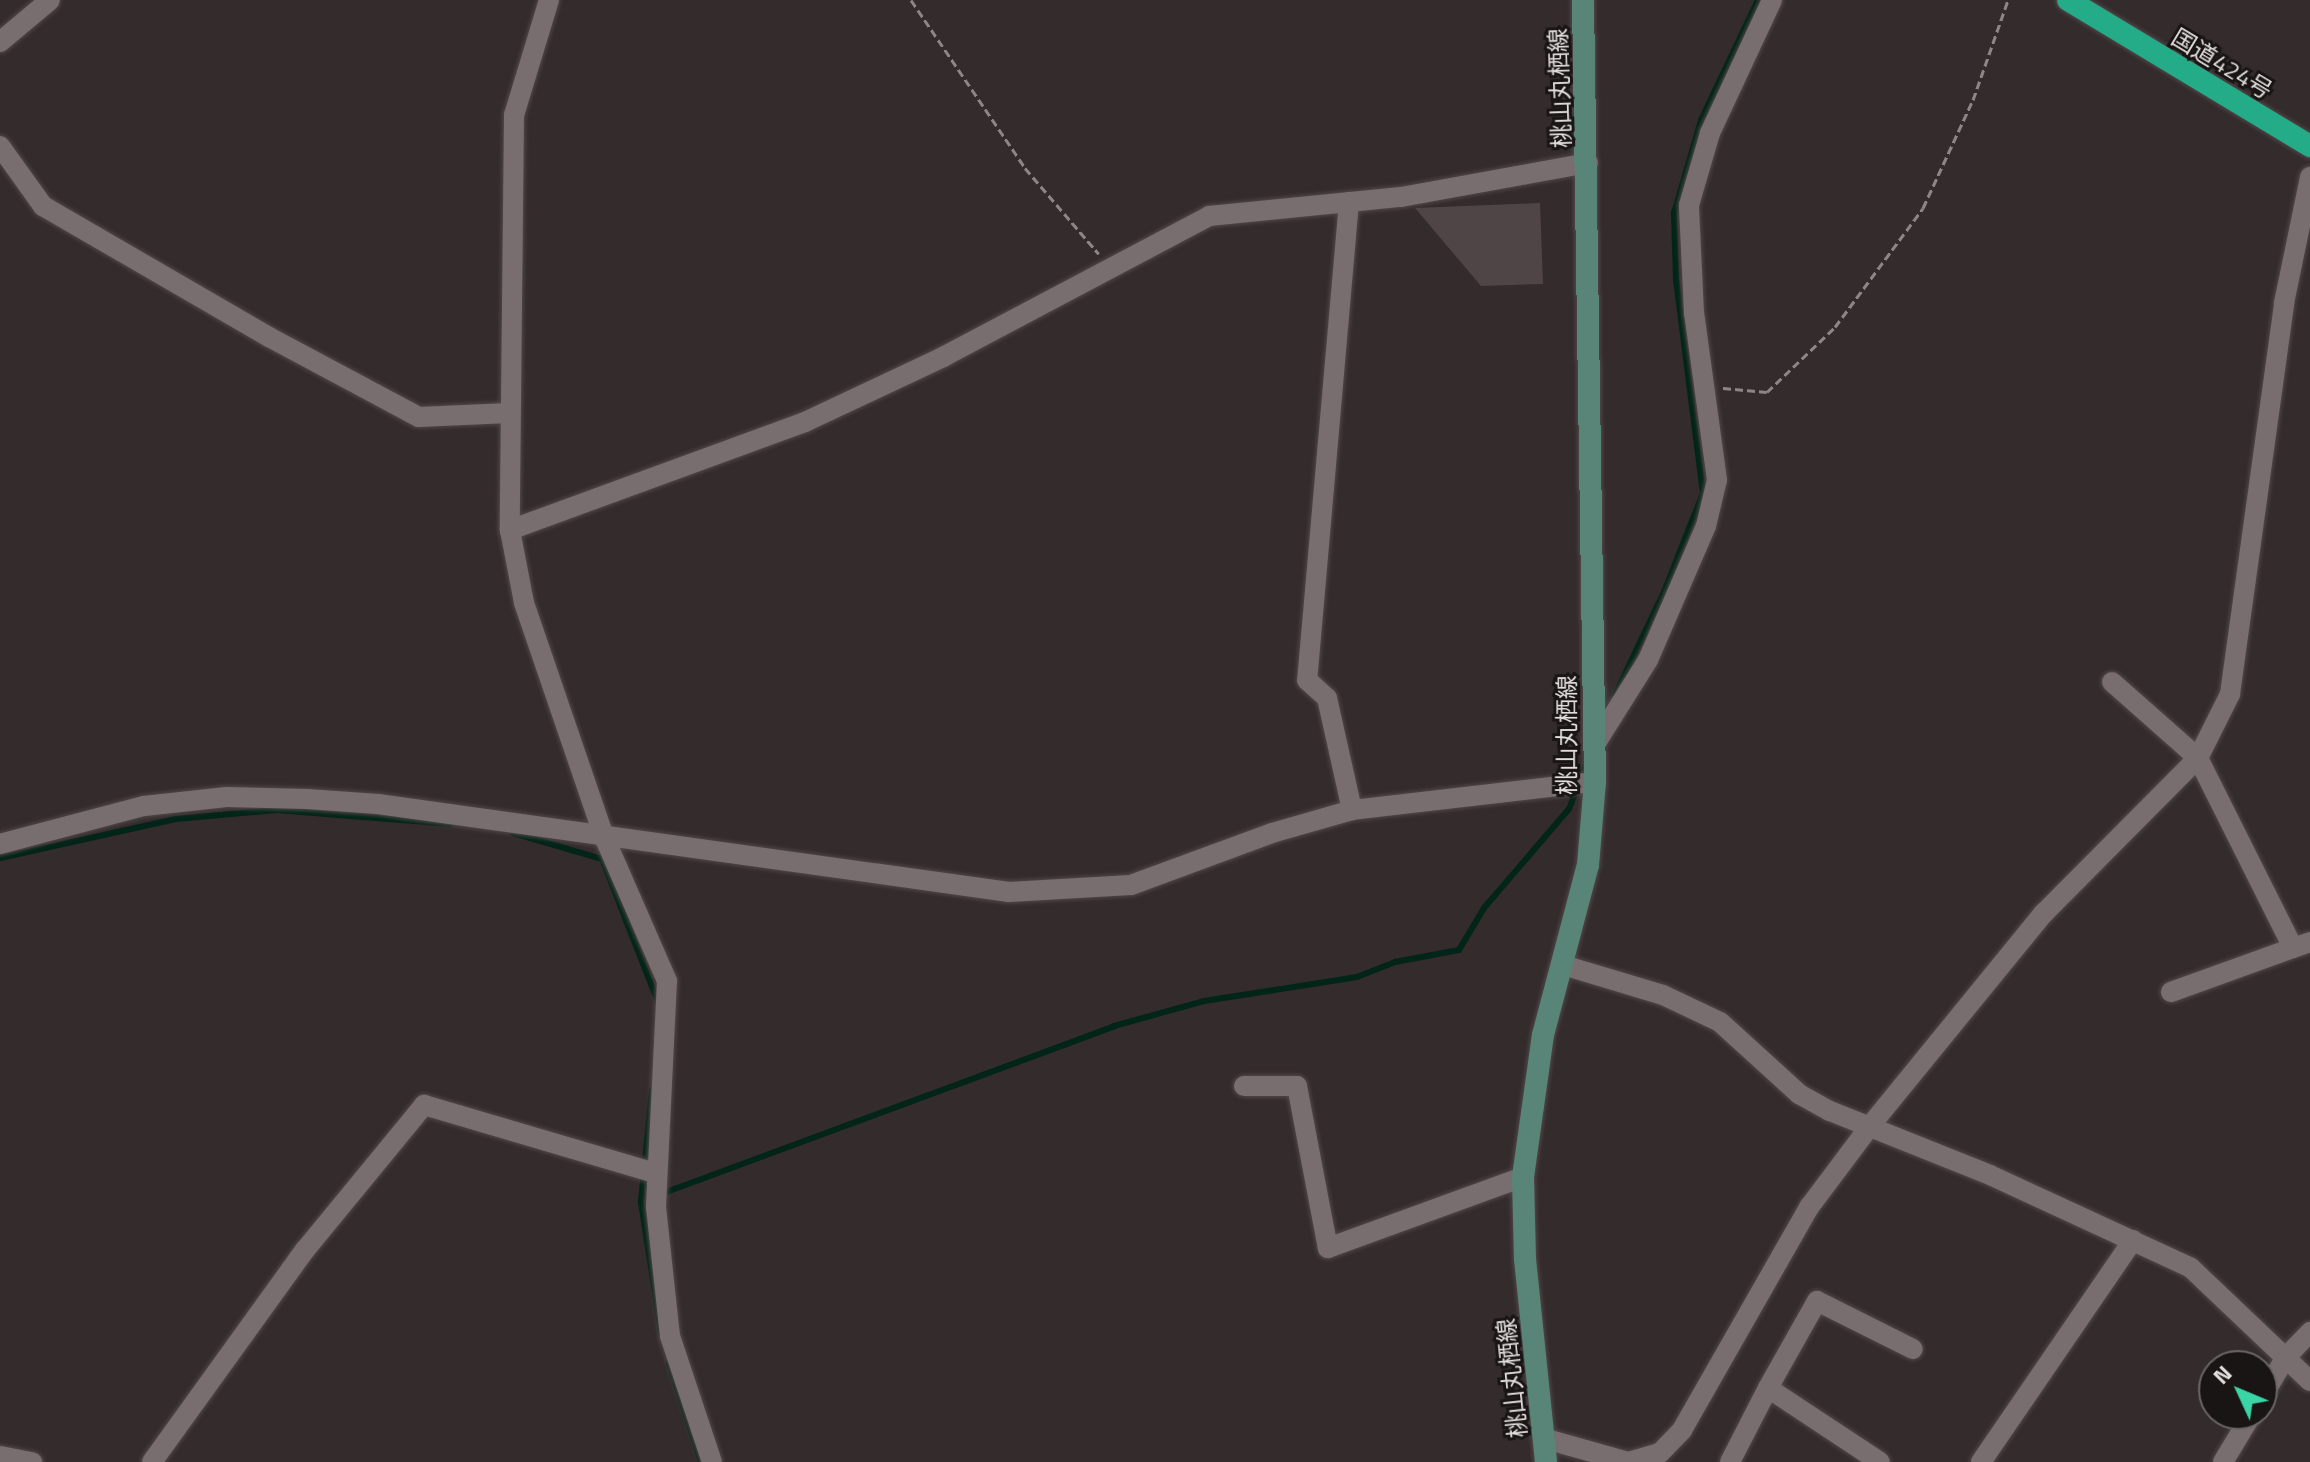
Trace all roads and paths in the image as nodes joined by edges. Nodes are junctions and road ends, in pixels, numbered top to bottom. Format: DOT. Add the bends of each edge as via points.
graph roads {
  1 [pos="50,0"];
  2 [pos="549,0"];
  3 [pos="911,0"];
  4 [pos="1583,0"];
  5 [pos="1772,0"];
  6 [pos="2008,0"];
  7 [pos="2068,0"];
  8 [pos="0,42"];
  9 [pos="0,146"];
  10 [pos="2310,146"];
  11 [pos="1588,163"];
  12 [pos="2310,177"];
  13 [pos="1349,202"];
  14 [pos="1111,269"];
  15 [pos="1704,385"];
  16 [pos="509,413"];
  17 [pos="510,530"];
  18 [pos="2112,682"];
  19 [pos="1594,746"];
  20 [pos="2198,758"];
  21 [pos="1595,782"];
  22 [pos="1352,810"];
  23 [pos="605,839"];
  24 [pos="0,844"];
  25 [pos="2302,945"];
  26 [pos="1563,965"];
  27 [pos="2171,992"];
  28 [pos="1244,1086"];
  29 [pos="1870,1126"];
  30 [pos="655,1173"];
  31 [pos="1523,1177"];
  32 [pos="2133,1240"];
  33 [pos="2310,1332"];
  34 [pos="1913,1349"];
  35 [pos="2298,1369"];
  36 [pos="2278,1385"];
  37 [pos="1768,1388"];
  38 [pos="2242,1430"];
  39 [pos="1546,1439"];
  40 [pos="0,1456"];
  41 [pos="32,1462"];
  42 [pos="152,1462"];
  43 [pos="712,1462"];
  44 [pos="1546,1462"];
  45 [pos="1730,1462"];
  46 [pos="1880,1462"];
  47 [pos="1981,1462"];
  48 [pos="2223,1462"];
  1 -- 8 [label="street"];
  2 -- 16 [label="street" via="514,115"];
  3 -- 14 [label="path" via="1025,168"];
  4 -- 11 [label="main road, 桃山丸栖線"];
  5 -- 15 [label="street" via="1710,133 1689,205 1689,254"];
  6 -- 15 [label="path" via="1973,100 1923,208 1835,327 1767,392"];
  7 -- 10 [label="highway, 国道424号"];
  9 -- 16 [label="street" via="43,206 405,410 419,417"];
  11 -- 13 [label="street"];
  11 -- 19 [label="main road, 桃山丸栖線"];
  12 -- 20 [label="street" via="2284,303 2230,694"];
  13 -- 14 [label="street" via="1209,216"];
  13 -- 22 [label="street" via="1307,680 1327,698"];
  14 -- 17 [label="street" via="805,422"];
  15 -- 19 [label="street" via="1717,480 1706,526 1648,660"];
  16 -- 17 [label="street"];
  17 -- 23 [label="street" via="524,603"];
  18 -- 20 [label="street"];
  19 -- 21 [label="main road, 桃山丸栖線"];
  20 -- 25 [label="street"];
  20 -- 29 [label="street" via="2044,913"];
  21 -- 22 [label="street"];
  21 -- 26 [label="main road, 桃山丸栖線" via="1588,865"];
  22 -- 23 [label="street" via="1131,885 1009,892"];
  23 -- 24 [label="street" via="378,804 227,797 144,806"];
  23 -- 30 [label="street" via="667,981 669,1025"];
  25 -- 27 [label="street"];
  26 -- 29 [label="street" via="1663,995 1720,1022 1799,1094"];
  26 -- 31 [label="main road, 桃山丸栖線" via="1530,1099"];
  28 -- 31 [label="street" via="1297,1086 1328,1248"];
  29 -- 32 [label="street"];
  29 -- 39 [label="street" via="1810,1206 1682,1430 1660,1453 1628,1462"];
  30 -- 42 [label="street" via="424,1105 305,1250"];
  30 -- 43 [label="street" via="670,1336"];
  31 -- 39 [label="main road, 桃山丸栖線" via="1525,1259"];
  32 -- 35 [label="street" via="2191,1268"];
  32 -- 47 [label="street"];
  33 -- 35 [label="street"];
  34 -- 37 [label="street" via="1817,1301"];
  35 -- 36 [label="street"];
  37 -- 45 [label="street"];
  37 -- 46 [label="street"];
  38 -- 48 [label="street"];
  39 -- 44 [label="main road, 桃山丸栖線"];
  40 -- 41 [label="street"];
}
